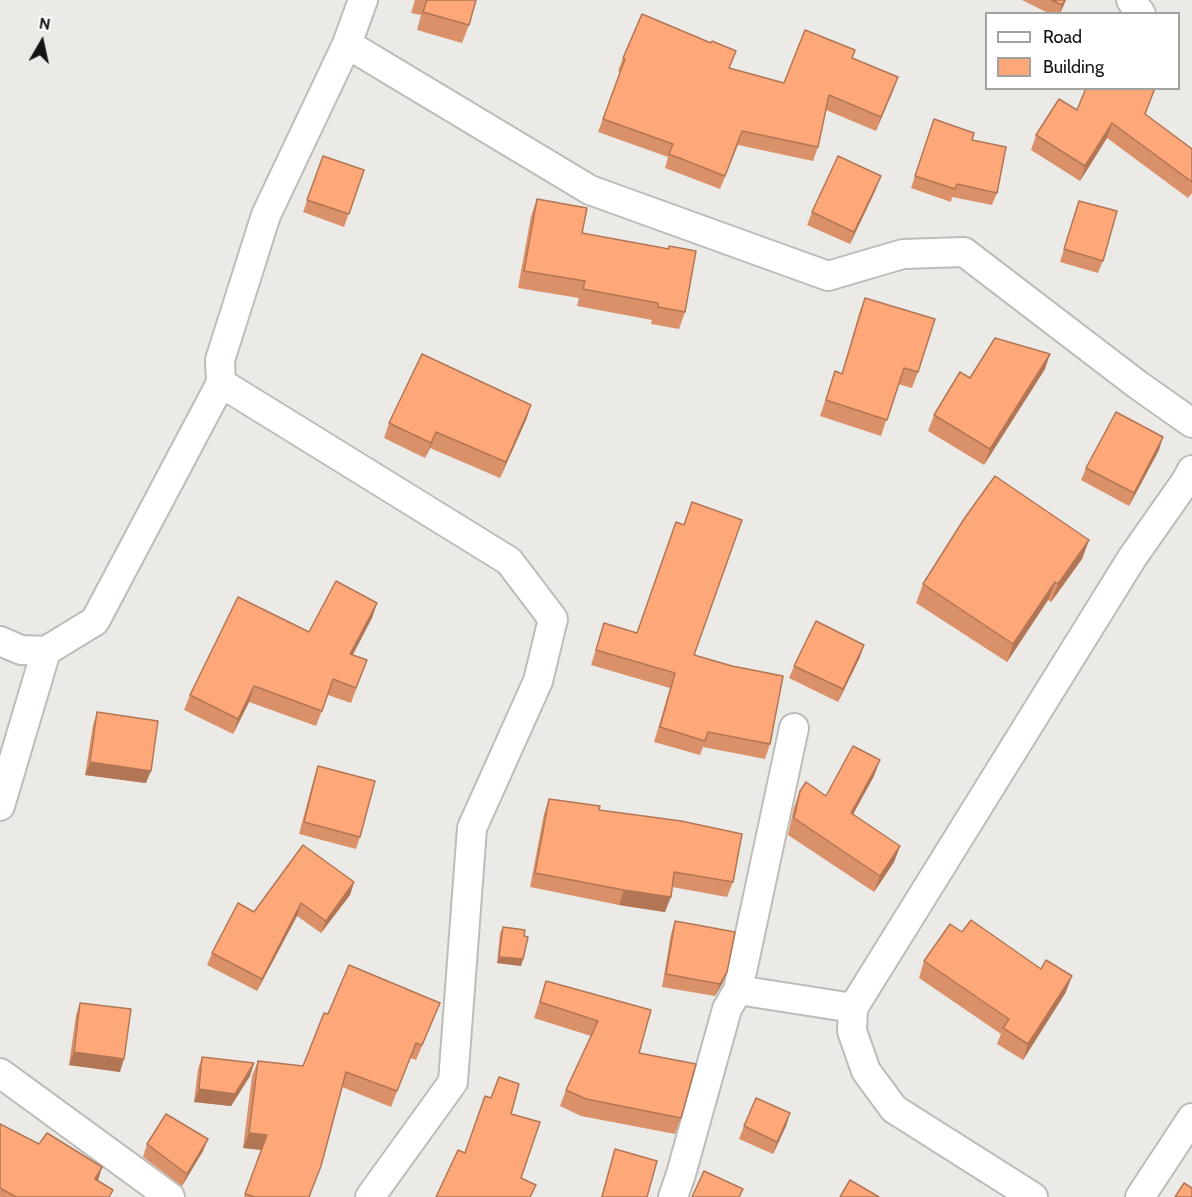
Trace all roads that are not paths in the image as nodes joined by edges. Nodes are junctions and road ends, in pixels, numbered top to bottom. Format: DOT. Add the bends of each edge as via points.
graph roads {
  1 [pos="363,0"];
  2 [pos="347,44"];
  3 [pos="221,383"];
  4 [pos="1192,423"];
  5 [pos="1192,470"];
  6 [pos="0,640"];
  7 [pos="46,651"];
  8 [pos="794,728"];
  9 [pos="0,806"];
  10 [pos="738,990"];
  11 [pos="853,1008"];
  12 [pos="0,1073"];
  13 [pos="1192,1119"];
  14 [pos="170,1197"];
  15 [pos="370,1197"];
  16 [pos="673,1197"];
  17 [pos="1033,1197"];
  18 [pos="1140,1197"];
  1 -- 2 [label="street"];
  2 -- 3 [label="street" via="266,215 220,360"];
  2 -- 4 [label="street" via="590,189 828,276 903,254 964,252"];
  3 -- 7 [label="street" via="94,621"];
  3 -- 15 [label="street" via="509,561 553,620 538,681 472,828 453,1082"];
  5 -- 11 [label="street" via="1132,558"];
  6 -- 7 [label="street" via="21,650"];
  7 -- 9 [label="street"];
  8 -- 10 [label="street"];
  10 -- 11 [label="street"];
  10 -- 16 [label="street" via="727,1009"];
  11 -- 17 [label="street" via="852,1031 866,1071 894,1109"];
  12 -- 14 [label="street"];
  13 -- 18 [label="street"];
}
